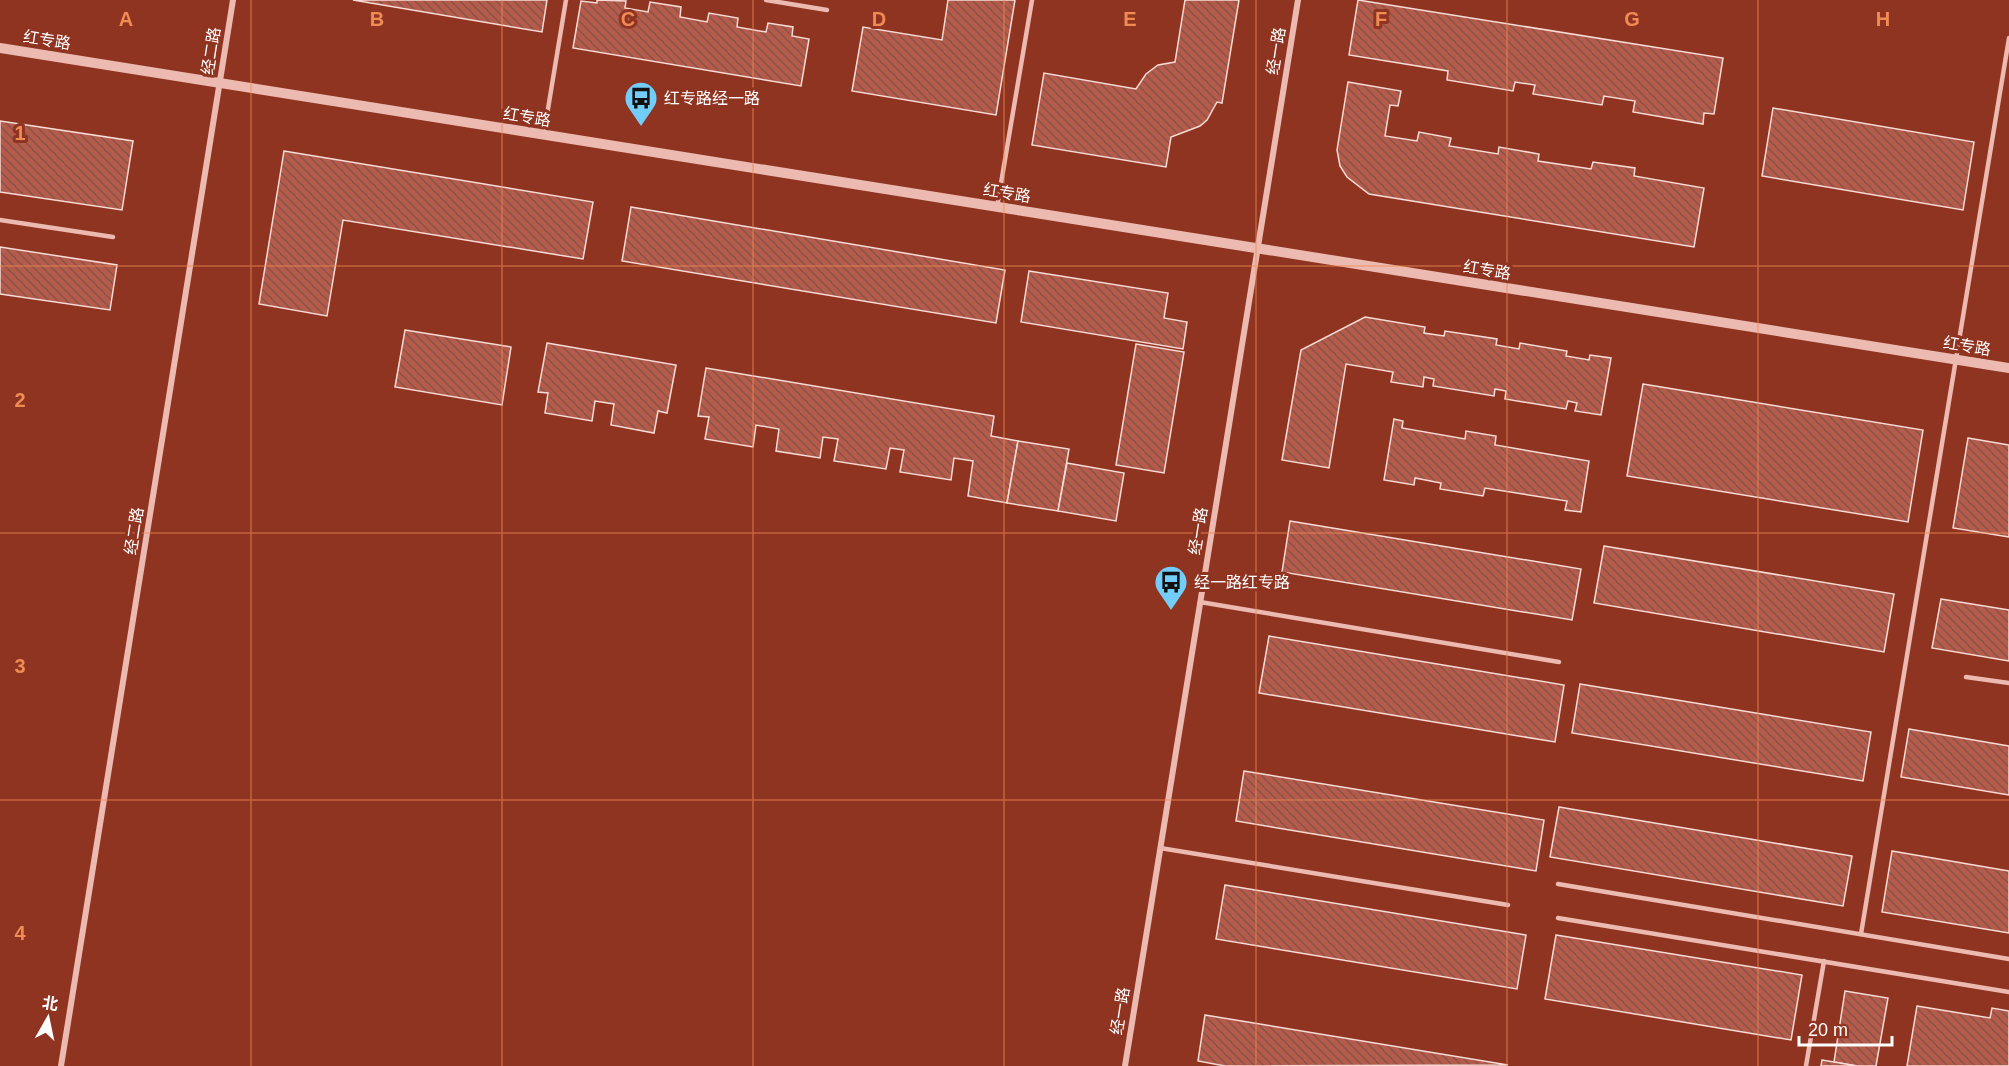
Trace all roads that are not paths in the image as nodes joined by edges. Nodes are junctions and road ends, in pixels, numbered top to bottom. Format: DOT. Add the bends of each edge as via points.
graph roads {
  1 [pos="232,0"];
  2 [pos="566,0"];
  3 [pos="766,0"];
  4 [pos="1032,0"];
  5 [pos="1298,0"];
  6 [pos="827,10"];
  7 [pos="2009,38"];
  8 [pos="0,48"];
  9 [pos="220,83"];
  10 [pos="543,135"];
  11 [pos="997,207"];
  12 [pos="0,220"];
  13 [pos="112,237"];
  14 [pos="1258,248"];
  15 [pos="1955,360"];
  16 [pos="2009,368"];
  17 [pos="1200,602"];
  18 [pos="1559,662"];
  19 [pos="1966,677"];
  20 [pos="2009,683"];
  21 [pos="1160,848"];
  22 [pos="1558,884"];
  23 [pos="1508,905"];
  24 [pos="1558,918"];
  25 [pos="1861,934"];
  26 [pos="2009,959"];
  27 [pos="1824,962"];
  28 [pos="2009,992"];
  29 [pos="61,1066"];
  30 [pos="1125,1066"];
  31 [pos="1806,1066"];
  1 -- 9 [label="street, 经二路"];
  2 -- 10 [label="lane"];
  3 -- 6 [label="lane"];
  4 -- 11 [label="lane"];
  5 -- 14 [label="street, 经一路"];
  7 -- 15 [label="lane"];
  8 -- 9 [label="street, 红专路"];
  9 -- 10 [label="street, 红专路"];
  9 -- 29 [label="street, 经二路"];
  10 -- 11 [label="street, 红专路"];
  11 -- 14 [label="street, 红专路"];
  12 -- 13 [label="lane"];
  14 -- 15 [label="street, 红专路"];
  14 -- 17 [label="street, 经一路"];
  15 -- 16 [label="street, 红专路"];
  15 -- 25 [label="lane"];
  17 -- 18 [label="lane"];
  17 -- 21 [label="street, 经一路"];
  19 -- 20 [label="lane"];
  21 -- 23 [label="lane"];
  21 -- 30 [label="street, 经一路"];
  22 -- 25 [label="lane"];
  24 -- 27 [label="lane"];
  25 -- 26 [label="lane"];
  27 -- 28 [label="lane"];
  27 -- 31 [label="lane"];
}
